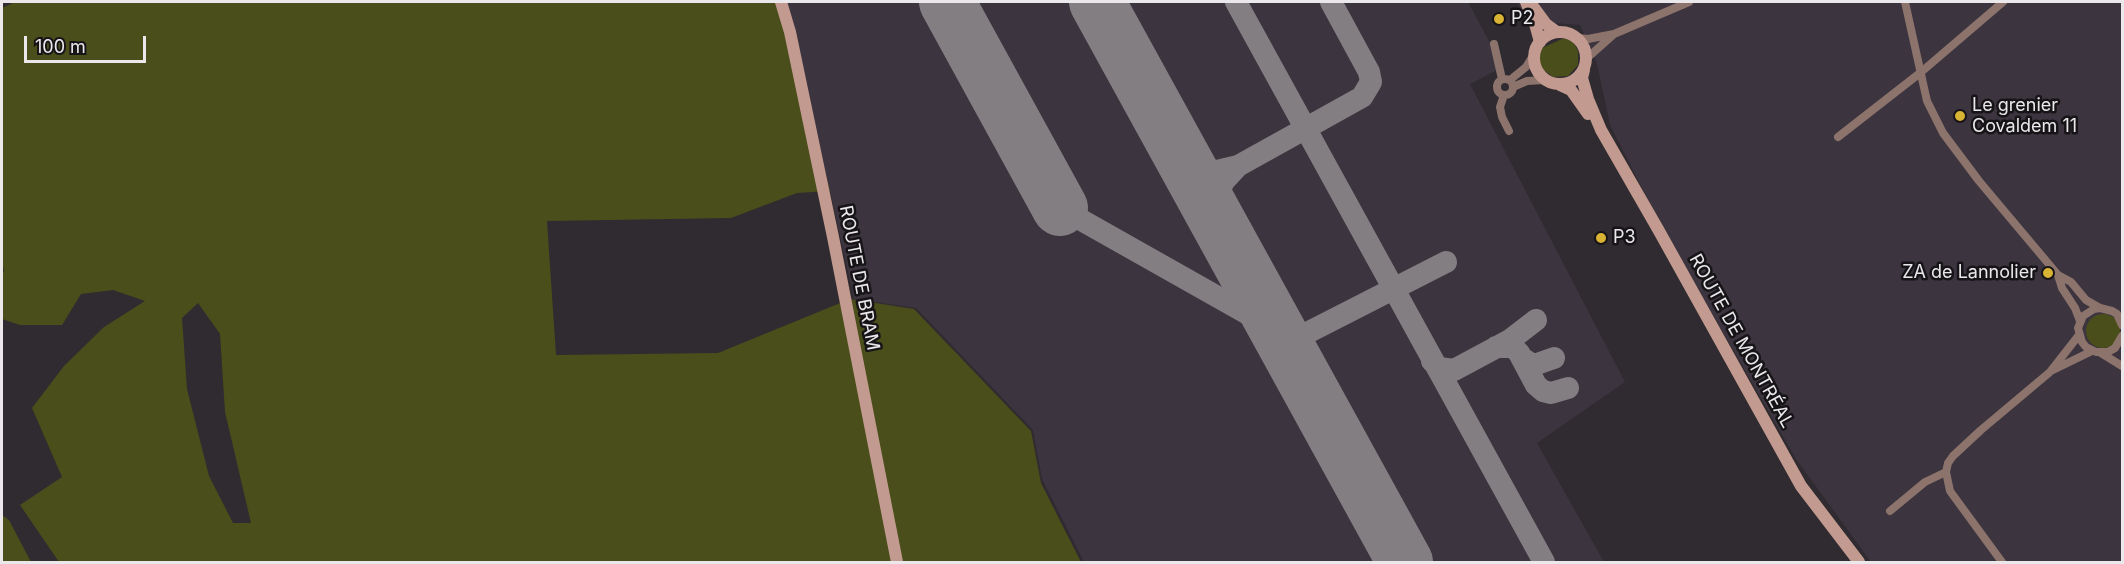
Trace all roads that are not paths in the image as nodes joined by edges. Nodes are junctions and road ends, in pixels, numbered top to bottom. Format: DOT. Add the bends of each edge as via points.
graph roads {
  1 [pos="781,2"];
  2 [pos="1527,2"];
  3 [pos="1689,2"];
  4 [pos="1905,2"];
  5 [pos="2003,2"];
  6 [pos="1557,32"];
  7 [pos="1614,34"];
  8 [pos="1576,38"];
  9 [pos="1540,42"];
  10 [pos="1494,44"];
  11 [pos="1534,54"];
  12 [pos="1585,65"];
  13 [pos="1920,73"];
  14 [pos="1545,80"];
  15 [pos="1508,82"];
  16 [pos="1560,85"];
  17 [pos="1504,95"];
  18 [pos="1601,130"];
  19 [pos="1509,131"];
  20 [pos="1838,137"];
  21 [pos="2058,275"];
  22 [pos="2122,306"];
  23 [pos="2100,308"];
  24 [pos="2112,311"];
  25 [pos="2080,321"];
  26 [pos="2122,325"];
  27 [pos="2079,335"];
  28 [pos="2122,336"];
  29 [pos="2096,352"];
  30 [pos="2122,366"];
  31 [pos="2050,372"];
  32 [pos="1946,472"];
  33 [pos="1890,511"];
  34 [pos="897,562"];
  35 [pos="1859,562"];
  36 [pos="2002,562"];
  1 -- 34 [label="main road, ROUTE DE BRAM" via="833,237"];
  2 -- 6 [label="main road"];
  2 -- 9 [label="main road"];
  3 -- 7 [label="street"];
  4 -- 13 [label="street"];
  5 -- 13 [label="street"];
  6 -- 8 [label="main road"];
  6 -- 9 [label="main road"];
  7 -- 8 [label="street"];
  7 -- 12 [label="street"];
  8 -- 12 [label="main road" via="1586,51"];
  9 -- 11 [label="main road"];
  10 -- 15 [label="street"];
  11 -- 14 [label="main road" via="1536,68"];
  11 -- 15 [label="street"];
  12 -- 16 [label="main road" via="1574,81"];
  12 -- 18 [label="main road, ROUTE DE MONTRÉAL" via="1582,78"];
  13 -- 20 [label="street"];
  13 -- 21 [label="street" via="1943,133"];
  14 -- 15 [label="street"];
  14 -- 16 [label="main road"];
  15 -- 17 [label="street" via="1509,94"];
  15 -- 17 [label="street" via="1498,82 1496,88"];
  16 -- 18 [label="main road, ROUTE DE MONTRÉAL" via="1571,90"];
  17 -- 19 [label="street" via="1500,107"];
  18 -- 35 [label="main road, ROUTE DE MONTRÉAL" via="1802,486"];
  21 -- 23 [label="street"];
  21 -- 25 [label="street"];
  22 -- 24 [label="street"];
  23 -- 24 [label="street"];
  23 -- 25 [label="street" via="2088,312"];
  24 -- 26 [label="street"];
  25 -- 27 [label="street"];
  27 -- 29 [label="street" via="2086,347"];
  27 -- 31 [label="street"];
  28 -- 29 [label="street" via="2115,348"];
  29 -- 30 [label="street"];
  29 -- 31 [label="street"];
  31 -- 32 [label="street" via="1953,456"];
  32 -- 33 [label="street" via="1925,482"];
  32 -- 36 [label="street" via="1950,491"];
}
